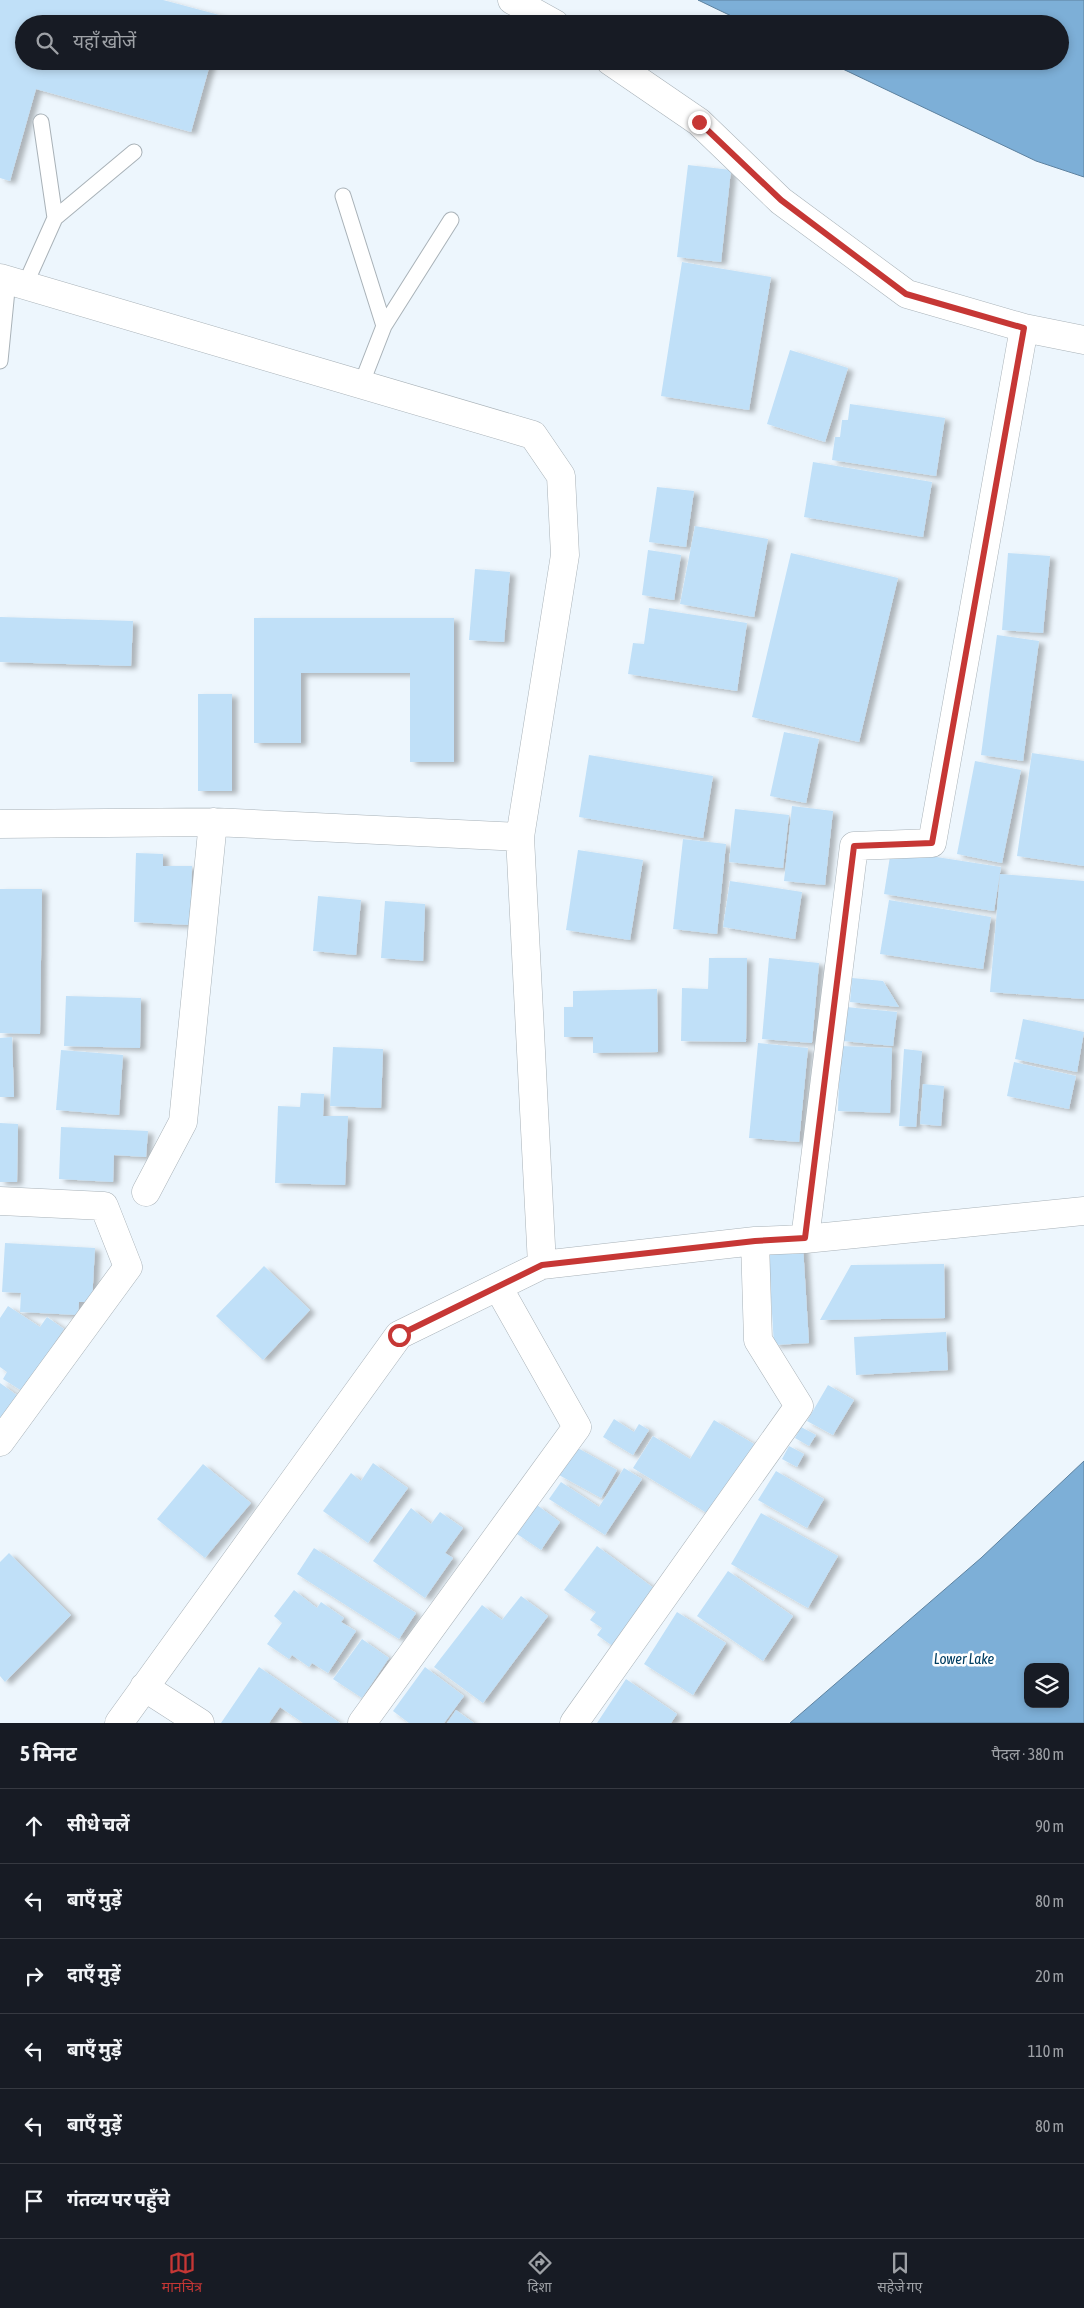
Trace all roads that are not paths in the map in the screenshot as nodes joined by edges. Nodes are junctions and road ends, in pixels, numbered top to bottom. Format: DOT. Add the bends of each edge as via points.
graph roads {
  1 [pos="512,0"];
  2 [pos="539,15"];
  3 [pos="623,70"];
  4 [pos="41,122"];
  5 [pos="134,152"];
  6 [pos="343,196"];
  7 [pos="54,218"];
  8 [pos="451,220"];
  9 [pos="11,281"];
  10 [pos="384,326"];
  11 [pos="1024,328"];
  12 [pos="1084,340"];
  13 [pos="0,361"];
  14 [pos="360,385"];
  15 [pos="213,822"];
  16 [pos="0,824"];
  17 [pos="520,837"];
  18 [pos="146,1192"];
  19 [pos="0,1201"];
  20 [pos="1084,1211"];
  21 [pos="805,1238"];
  22 [pos="755,1241"];
  23 [pos="542,1265"];
  24 [pos="498,1287"];
  25 [pos="0,1442"];
  26 [pos="144,1687"];
  27 [pos="119,1723"];
  28 [pos="200,1723"];
  29 [pos="362,1723"];
  30 [pos="574,1723"];
  1 -- 2 [label="street"];
  3 -- 11 [label="street" via="699,122 781,200 906,294"];
  4 -- 7 [label="lane"];
  5 -- 7 [label="lane"];
  6 -- 10 [label="lane"];
  7 -- 9 [label="lane"];
  8 -- 10 [label="lane"];
  9 -- 13 [label="lane"];
  9 -- 14 [label="street"];
  10 -- 14 [label="lane"];
  11 -- 12 [label="street"];
  11 -- 21 [label="street" via="932,843 854,846"];
  14 -- 17 [label="street" via="533,434 561,476 565,555"];
  15 -- 16 [label="street"];
  15 -- 17 [label="street"];
  15 -- 18 [label="street" via="183,1122"];
  17 -- 23 [label="street"];
  19 -- 25 [label="street" via="104,1206 128,1267"];
  20 -- 21 [label="street"];
  21 -- 22 [label="street"];
  22 -- 23 [label="street"];
  22 -- 30 [label="street" via="758,1340 799,1406"];
  23 -- 24 [label="street"];
  24 -- 26 [label="street" via="399,1335"];
  24 -- 29 [label="street" via="577,1427"];
  26 -- 27 [label="street"];
  26 -- 28 [label="street"];
}
